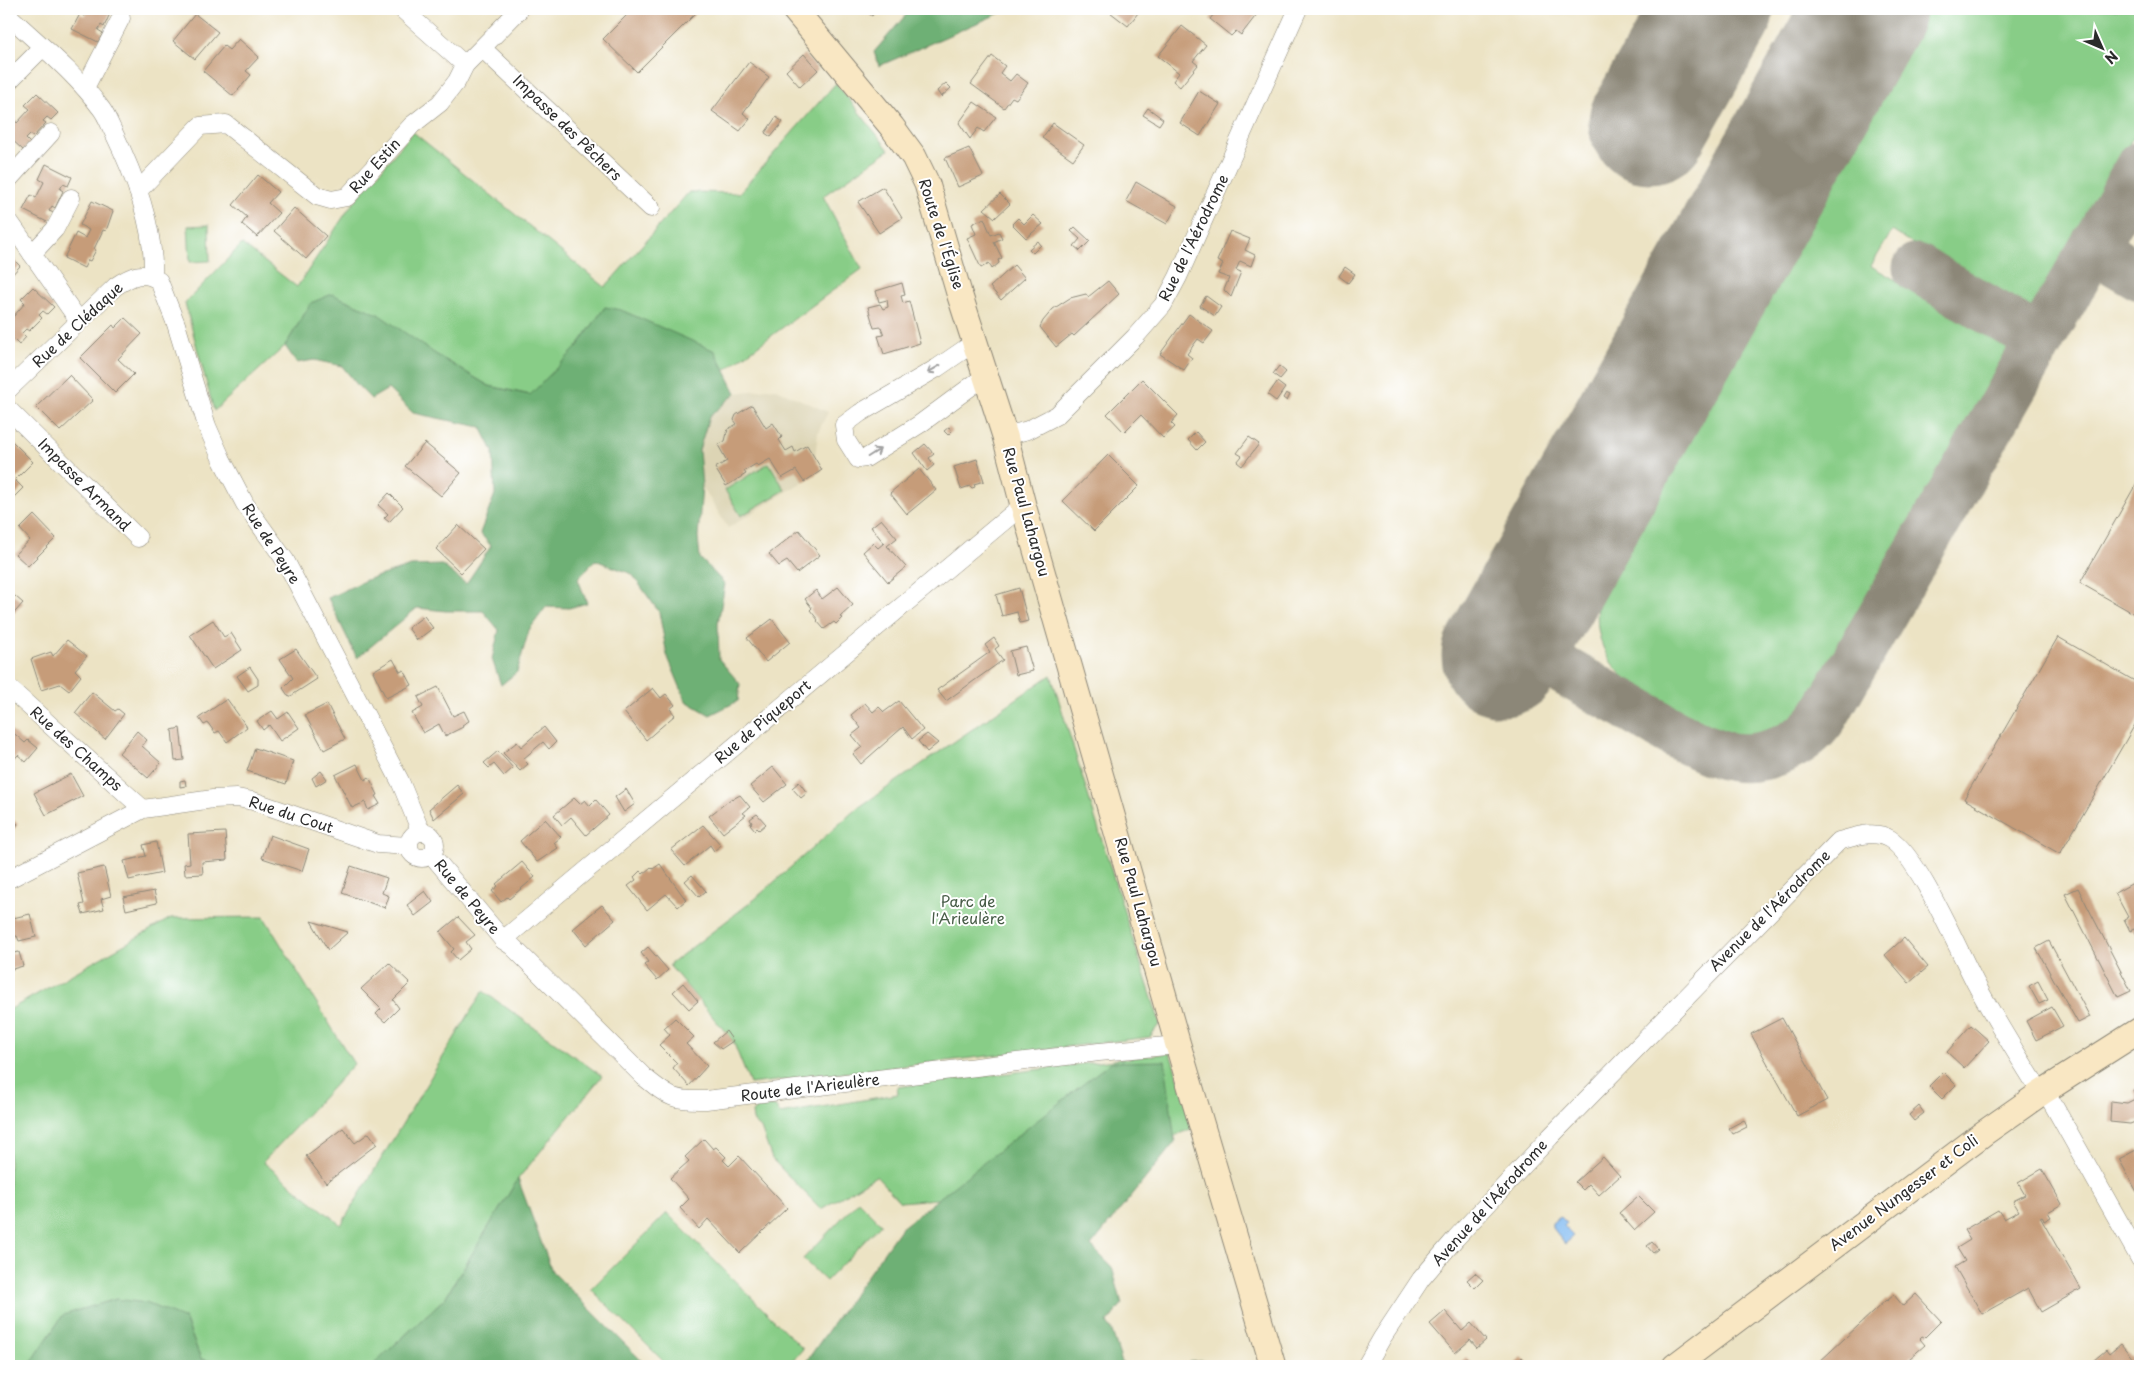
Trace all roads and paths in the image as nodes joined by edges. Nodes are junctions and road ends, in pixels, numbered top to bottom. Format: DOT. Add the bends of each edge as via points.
graph roads {
  1 [pos="402,9"];
  2 [pos="520,9"];
  3 [pos="794,9"];
  4 [pos="1298,9"];
  5 [pos="9,16"];
  6 [pos="121,18"];
  7 [pos="42,48"];
  8 [pos="482,48"];
  9 [pos="465,65"];
  10 [pos="9,81"];
  11 [pos="84,88"];
  12 [pos="52,133"];
  13 [pos="9,178"];
  14 [pos="138,191"];
  15 [pos="71,198"];
  16 [pos="650,208"];
  17 [pos="9,221"];
  18 [pos="32,254"];
  19 [pos="153,276"];
  20 [pos="79,321"];
  21 [pos="975,342"];
  22 [pos="987,380"];
  23 [pos="9,389"];
  24 [pos="9,410"];
  25 [pos="1005,436"];
  26 [pos="1023,505"];
  27 [pos="138,538"];
  28 [pos="9,688"];
  29 [pos="144,809"];
  30 [pos="422,832"];
  31 [pos="408,846"];
  32 [pos="431,854"];
  33 [pos="9,879"];
  34 [pos="503,940"];
  35 [pos="2140,1030"];
  36 [pos="1178,1045"];
  37 [pos="2041,1093"];
  38 [pos="2140,1259"];
  39 [pos="1273,1366"];
  40 [pos="1366,1366"];
  41 [pos="1676,1366"];
  1 -- 9 [label="street"];
  2 -- 8 [label="street, Rue Estin"];
  3 -- 21 [label="street, Route de l'Église" via="873,101 914,158 927,184"];
  4 -- 25 [label="street, Rue de l'Aérodrome" via="1163,305 1057,415 1028,430"];
  5 -- 7 [label="street"];
  6 -- 11 [label="street"];
  7 -- 10 [label="street"];
  7 -- 11 [label="street"];
  8 -- 9 [label="street, Rue Estin"];
  8 -- 16 [label="street, Impasse des Pêchers"];
  9 -- 14 [label="street, Rue Estin" via="440,103 412,125 347,197 331,200 317,196 226,124 200,126"];
  11 -- 14 [label="street" via="102,109"];
  12 -- 13 [label="street"];
  14 -- 19 [label="street" via="149,232"];
  15 -- 18 [label="street" via="55,229"];
  17 -- 18 [label="street"];
  18 -- 20 [label="street"];
  19 -- 20 [label="street, Rue de Clédaque" via="139,274 130,277"];
  19 -- 30 [label="street, Rue de Peyre" via="163,288 207,426 222,460 245,504 290,568 400,781"];
  20 -- 23 [label="street, Rue de Clédaque"];
  21 -- 22 [label="street, Route de l'Église"];
  21 -- 22 [label="street, one-way" via="844,425 846,440 858,459 866,458 977,382"];
  22 -- 25 [label="street, Route de l'Église"];
  24 -- 27 [label="street, Impasse Armand"];
  25 -- 26 [label="street, Rue Paul Lahargou"];
  26 -- 34 [label="street, Rue de Piqueport"];
  26 -- 36 [label="street, Rue Paul Lahargou"];
  28 -- 29 [label="street, Rue des Champs"];
  29 -- 31 [label="street, Rue du Cout" via="237,798 378,844"];
  29 -- 33 [label="street, Rue du Cout"];
  30 -- 31 [label="street" via="414,834"];
  30 -- 32 [label="street, Rue de Peyre" via="432,837 434,849"];
  31 -- 32 [label="street, Rue de Peyre" via="417,858"];
  32 -- 34 [label="street, Rue de Peyre"];
  34 -- 36 [label="street, Route de l'Arieulère" via="644,1077 666,1095 679,1100 706,1100"];
  35 -- 37 [label="street, Avenue Nungesser et Coli"];
  36 -- 39 [label="street, Rue Paul Lahargou"];
  37 -- 38 [label="street, Avenue de l'Aérodrome" via="2050,1099"];
  37 -- 40 [label="street, Avenue de l'Aérodrome" via="1902,850 1888,838 1866,834 1839,841 1456,1238 1421,1279"];
  37 -- 41 [label="street, Avenue Nungesser et Coli"];
}
